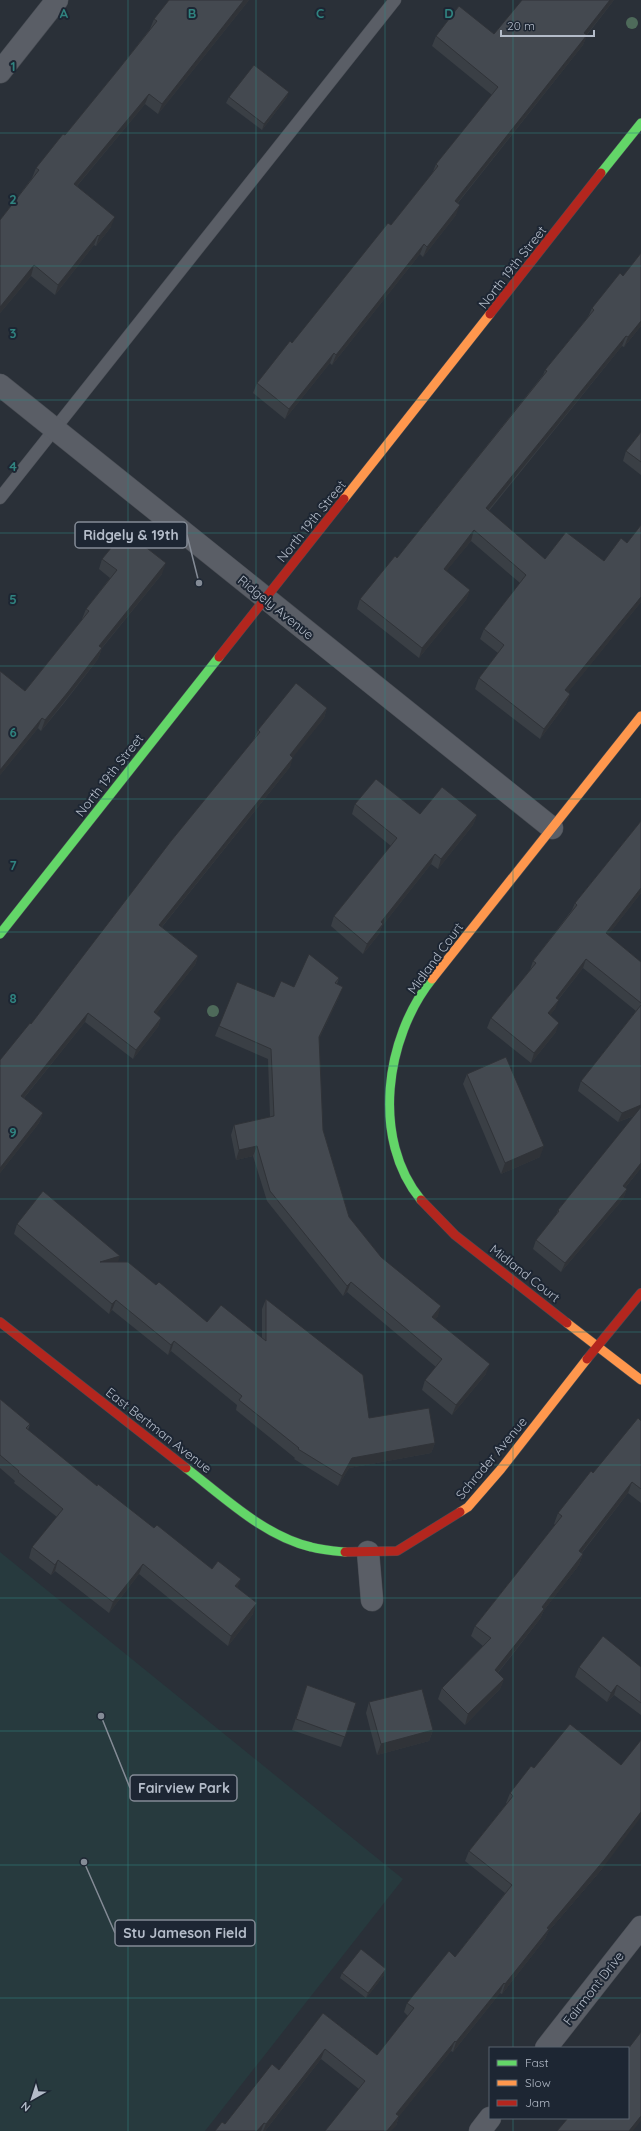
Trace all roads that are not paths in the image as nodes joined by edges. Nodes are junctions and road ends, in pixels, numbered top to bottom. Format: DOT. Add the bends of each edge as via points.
graph roads {
  1 [pos="58,0"];
  2 [pos="395,0"];
  3 [pos="0,72"];
  4 [pos="641,123"];
  5 [pos="0,385"];
  6 [pos="55,429"];
  7 [pos="0,498"];
  8 [pos="265,598"];
  9 [pos="641,716"];
  10 [pos="552,828"];
  11 [pos="0,934"];
  12 [pos="641,1292"];
  13 [pos="0,1322"];
  14 [pos="597,1346"];
  15 [pos="641,1380"];
  16 [pos="310,1547"];
  17 [pos="368,1552"];
  18 [pos="372,1600"];
  19 [pos="641,1927"];
  20 [pos="547,2047"];
  21 [pos="489,2119"];
  22 [pos="480,2131"];
  1 -- 3 [label="street"];
  2 -- 6 [label="lane"];
  4 -- 8 [label="street, North 19th Street"];
  5 -- 6 [label="street, Ridgely Avenue"];
  6 -- 7 [label="lane"];
  6 -- 8 [label="street, Ridgely Avenue"];
  8 -- 10 [label="street, Ridgely Avenue"];
  8 -- 11 [label="street, North 19th Street"];
  9 -- 10 [label="street, Midland Court"];
  10 -- 14 [label="street, Midland Court" via="429,983 416,1007 398,1045 391,1077 393,1141 403,1173 428,1210 455,1235"];
  12 -- 14 [label="street, Schrader Avenue"];
  13 -- 16 [label="street, East Bertman Avenue" via="236,1507 273,1532"];
  14 -- 15 [label="street, Midland Court"];
  14 -- 17 [label="street, Schrader Avenue" via="468,1507 397,1551"];
  16 -- 17 [label="street, Schrader Avenue" via="349,1553"];
  17 -- 18 [label="street"];
  19 -- 20 [label="street, Fairmont Drive"];
  21 -- 22 [label="street"];
}
